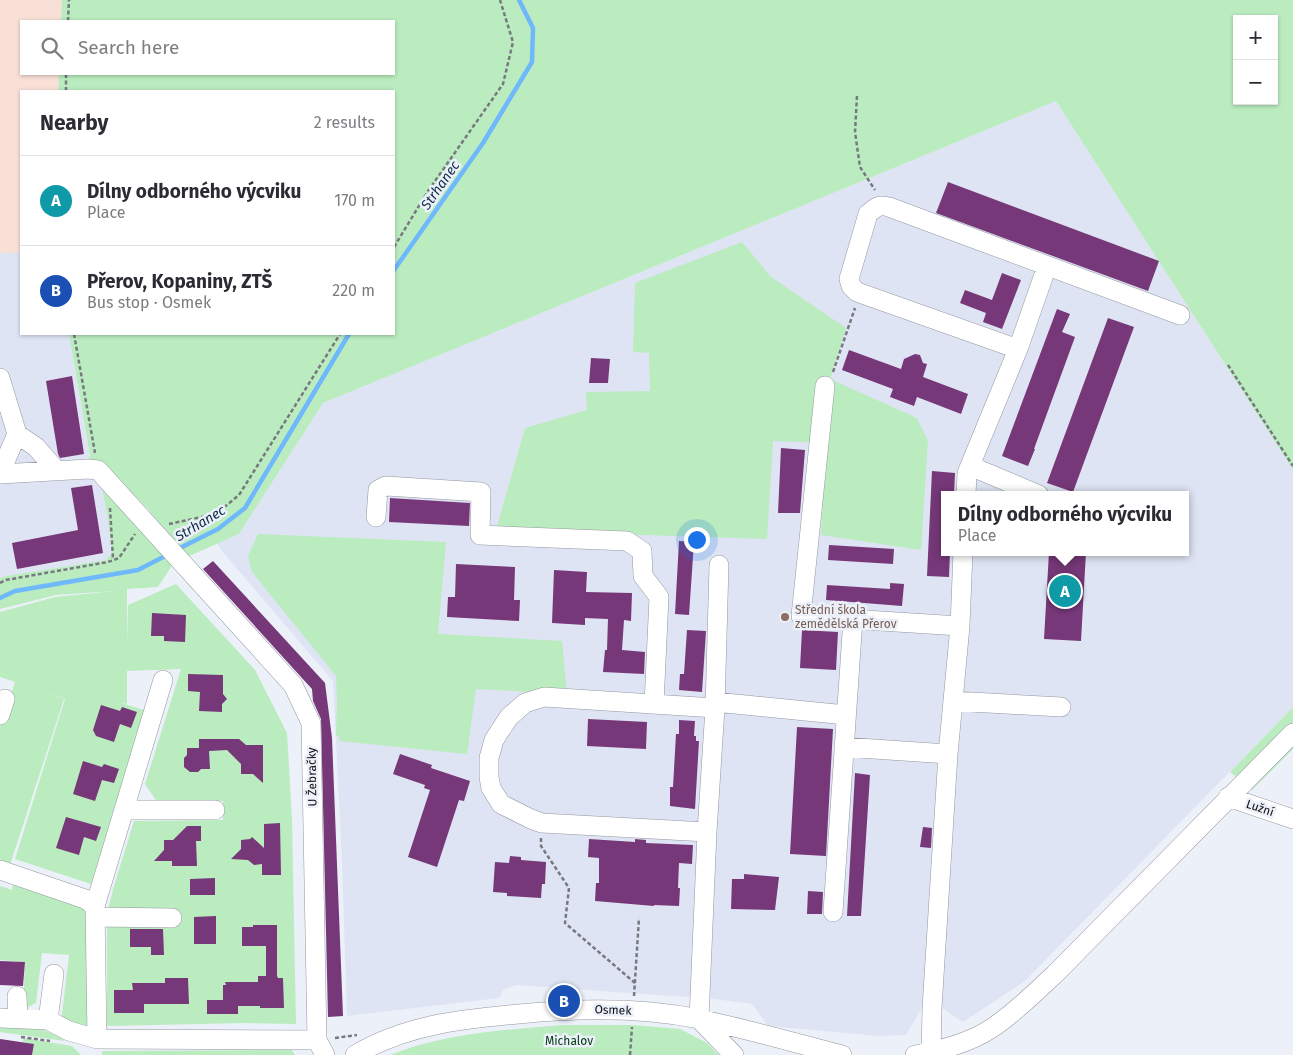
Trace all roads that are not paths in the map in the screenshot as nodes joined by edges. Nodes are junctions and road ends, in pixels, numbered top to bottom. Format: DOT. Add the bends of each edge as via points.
graph roads {
  1 [pos="1047,266"];
  2 [pos="1180,315"];
  3 [pos="1018,349"];
  4 [pos="0,378"];
  5 [pos="825,386"];
  6 [pos="17,434"];
  7 [pos="970,466"];
  8 [pos="57,470"];
  9 [pos="0,474"];
  10 [pos="966,491"];
  11 [pos="1029,491"];
  12 [pos="376,517"];
  13 [pos="964,556"];
  14 [pos="719,565"];
  15 [pos="853,619"];
  16 [pos="960,626"];
  17 [pos="163,680"];
  18 [pos="953,701"];
  19 [pos="654,704"];
  20 [pos="715,705"];
  21 [pos="1061,707"];
  22 [pos="846,715"];
  23 [pos="1293,732"];
  24 [pos="844,747"];
  25 [pos="948,754"];
  26 [pos="1228,797"];
  27 [pos="126,810"];
  28 [pos="215,810"];
  29 [pos="1293,820"];
  30 [pos="707,832"];
  31 [pos="0,870"];
  32 [pos="96,911"];
  33 [pos="833,912"];
  34 [pos="172,918"];
  35 [pos="54,974"];
  36 [pos="17,996"];
  37 [pos="699,1019"];
  38 [pos="48,1020"];
  39 [pos="12,1024"];
  40 [pos="97,1039"];
  41 [pos="321,1048"];
  42 [pos="926,1054"];
  43 [pos="355,1055"];
  44 [pos="734,1055"];
  45 [pos="842,1055"];
  1 -- 2 [label="street"];
  1 -- 3 [label="street"];
  1 -- 3 [label="street" via="890,207 876,206 868,214 849,279 851,286 860,293"];
  3 -- 7 [label="street"];
  4 -- 6 [label="street"];
  5 -- 15 [label="street" via="801,616"];
  6 -- 8 [label="street" via="36,446"];
  6 -- 9 [label="street"];
  7 -- 10 [label="street"];
  7 -- 11 [label="street"];
  8 -- 9 [label="street"];
  8 -- 41 [label="street, U Žebračky" via="98,470 294,686 311,723"];
  12 -- 19 [label="street" via="378,490 386,486 481,492 480,535 628,541 642,551 643,576 660,597"];
  13 -- 16 [label="street"];
  14 -- 20 [label="street"];
  15 -- 16 [label="street"];
  15 -- 22 [label="street"];
  16 -- 18 [label="street"];
  17 -- 27 [label="street"];
  18 -- 21 [label="street"];
  18 -- 25 [label="street"];
  19 -- 20 [label="street"];
  19 -- 30 [label="street" via="544,697 525,703 509,717 494,740 489,758 491,788 501,804 542,823"];
  20 -- 22 [label="street"];
  20 -- 30 [label="street"];
  22 -- 24 [label="street"];
  23 -- 26 [label="street"];
  24 -- 25 [label="street"];
  24 -- 33 [label="street"];
  25 -- 42 [label="street" via="932,1008"];
  26 -- 29 [label="street, Lužní"];
  26 -- 42 [label="street" via="1020,1007 991,1029 959,1044"];
  27 -- 28 [label="street"];
  27 -- 32 [label="street"];
  30 -- 37 [label="street"];
  31 -- 32 [label="street" via="85,899"];
  32 -- 34 [label="street"];
  32 -- 40 [label="street"];
  35 -- 38 [label="street"];
  36 -- 39 [label="street"];
  37 -- 43 [label="street, Osmek" via="633,1010 538,1012 447,1022 387,1039"];
  37 -- 44 [label="street"];
  37 -- 45 [label="street, Osmek"];
  38 -- 39 [label="street, U Žebračky"];
  38 -- 40 [label="street, U Žebračky"];
  40 -- 41 [label="street, U Žebračky"];
}
